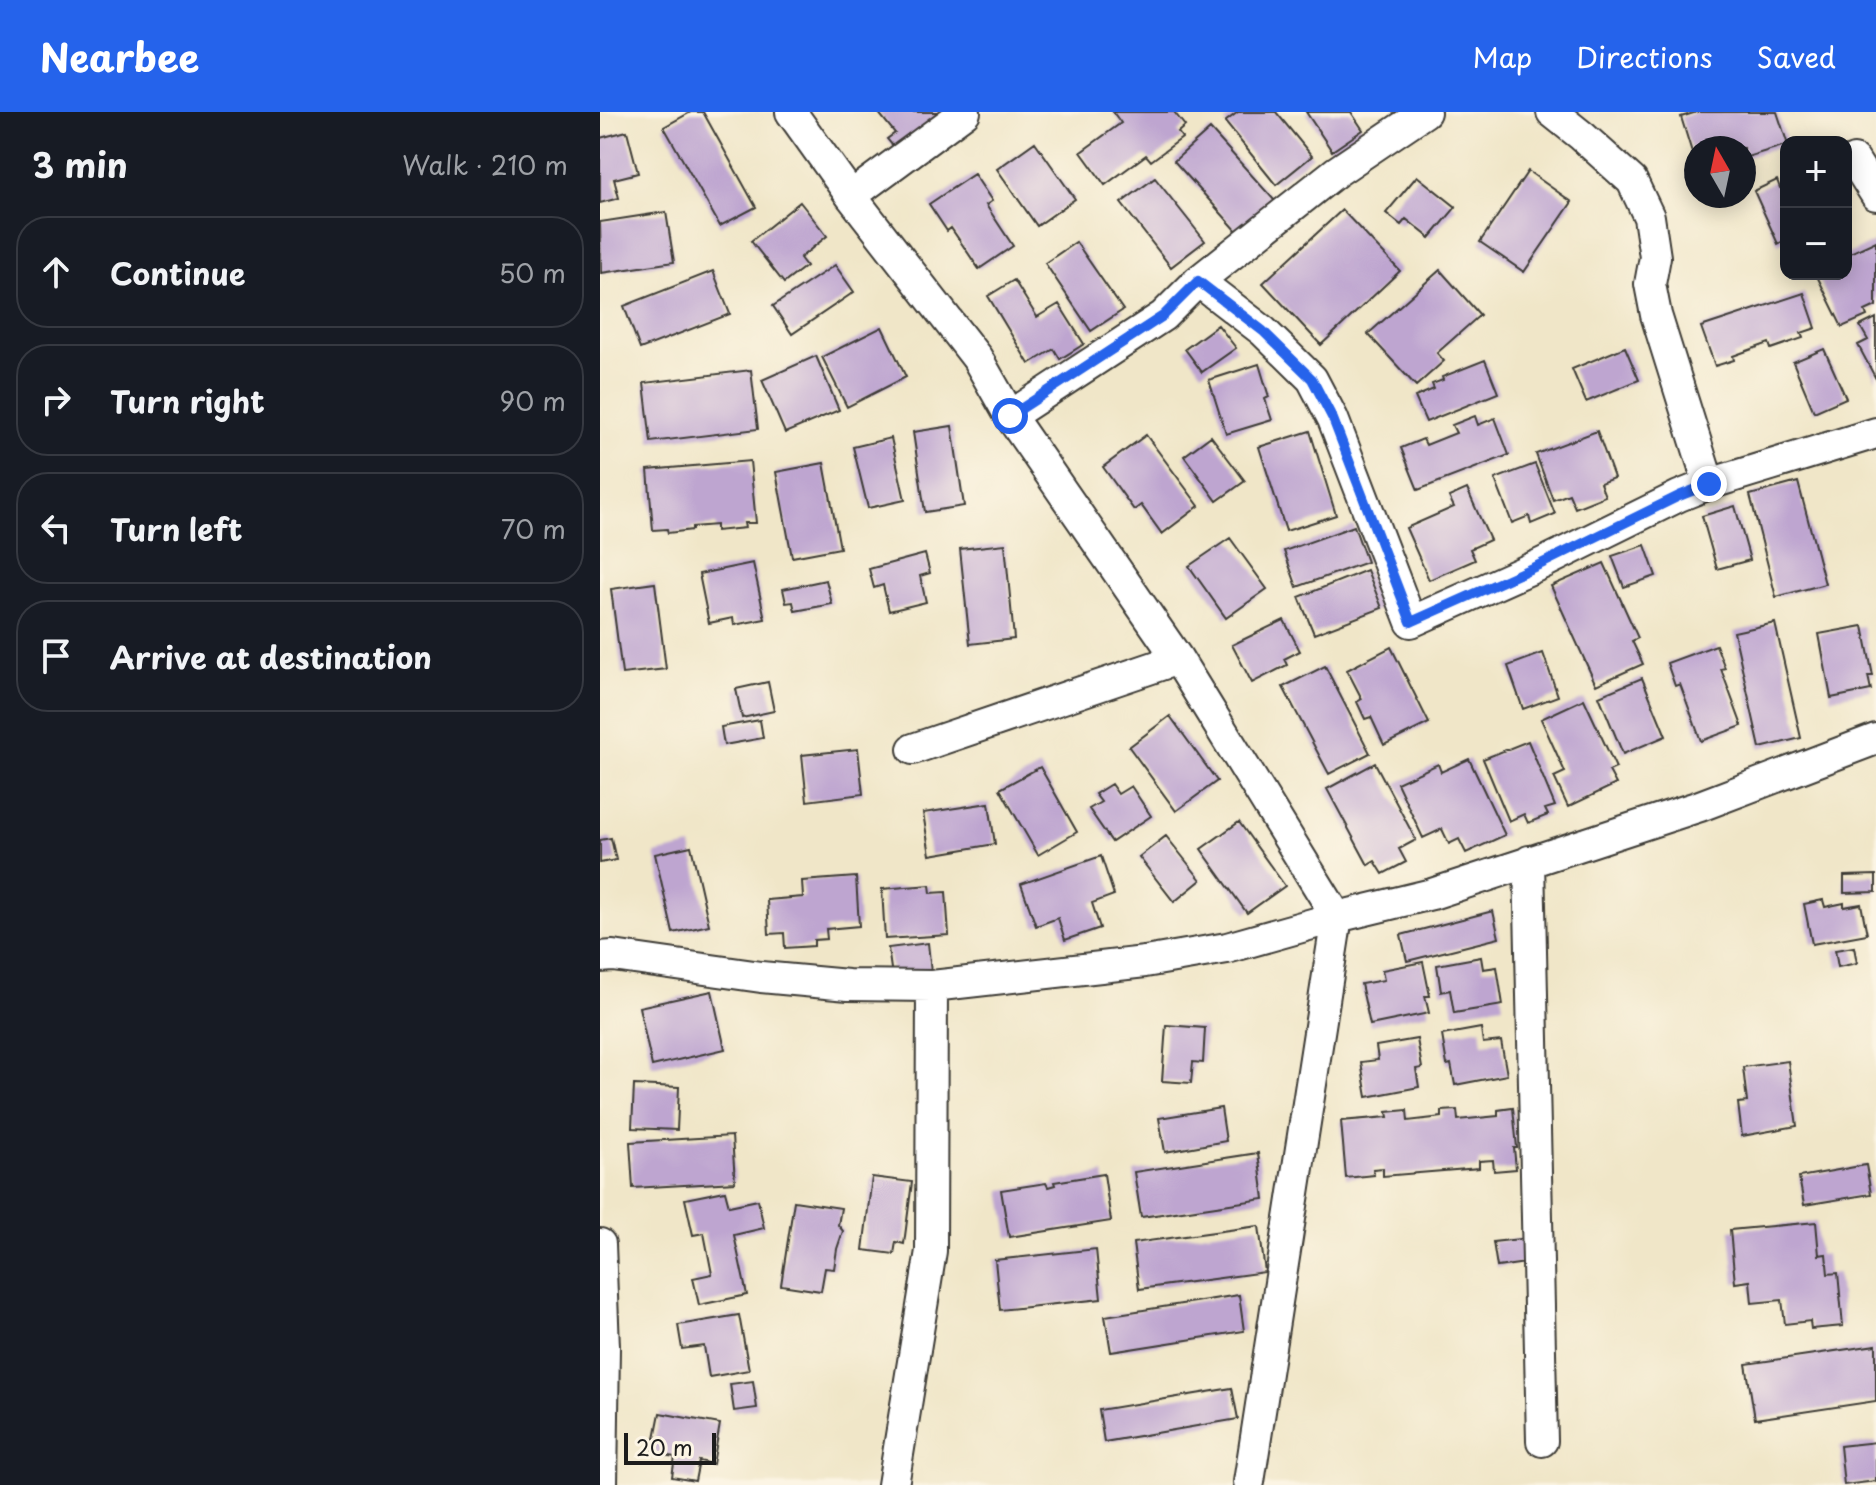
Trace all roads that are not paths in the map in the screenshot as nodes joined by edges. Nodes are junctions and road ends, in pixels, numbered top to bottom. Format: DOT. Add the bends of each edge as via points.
graph roads {
  1 [pos="791,112"];
  2 [pos="965,112"];
  3 [pos="1425,112"];
  4 [pos="1552,112"];
  5 [pos="1854,160"];
  6 [pos="1876,195"];
  7 [pos="851,196"];
  8 [pos="1198,281"];
  9 [pos="1010,416"];
  10 [pos="1876,433"];
  11 [pos="1709,484"];
  12 [pos="1178,659"];
  13 [pos="1876,739"];
  14 [pos="913,749"];
  15 [pos="1529,861"];
  16 [pos="1337,917"];
  17 [pos="600,957"];
  18 [pos="932,986"];
  19 [pos="600,1244"];
  20 [pos="602,1367"];
  21 [pos="1542,1441"];
  22 [pos="1249,1482"];
  23 [pos="602,1485"];
  24 [pos="893,1485"];
  1 -- 7 [label="street"];
  2 -- 7 [label="street"];
  3 -- 8 [label="street" via="1336,172"];
  4 -- 11 [label="street" via="1632,181 1649,217 1656,315"];
  5 -- 6 [label="street"];
  7 -- 9 [label="street" via="977,358"];
  8 -- 9 [label="street" via="1163,316"];
  8 -- 11 [label="street" via="1263,331 1312,379 1333,419 1411,622"];
  9 -- 12 [label="street"];
  10 -- 11 [label="street"];
  12 -- 14 [label="street"];
  12 -- 16 [label="street"];
  13 -- 15 [label="street" via="1700,806"];
  15 -- 16 [label="street" via="1432,894"];
  15 -- 21 [label="street"];
  16 -- 18 [label="street" via="1200,953"];
  16 -- 22 [label="street"];
  17 -- 18 [label="street" via="848,985"];
  18 -- 24 [label="street" via="931,1251"];
  19 -- 20 [label="street"];
  20 -- 23 [label="street"];
}
